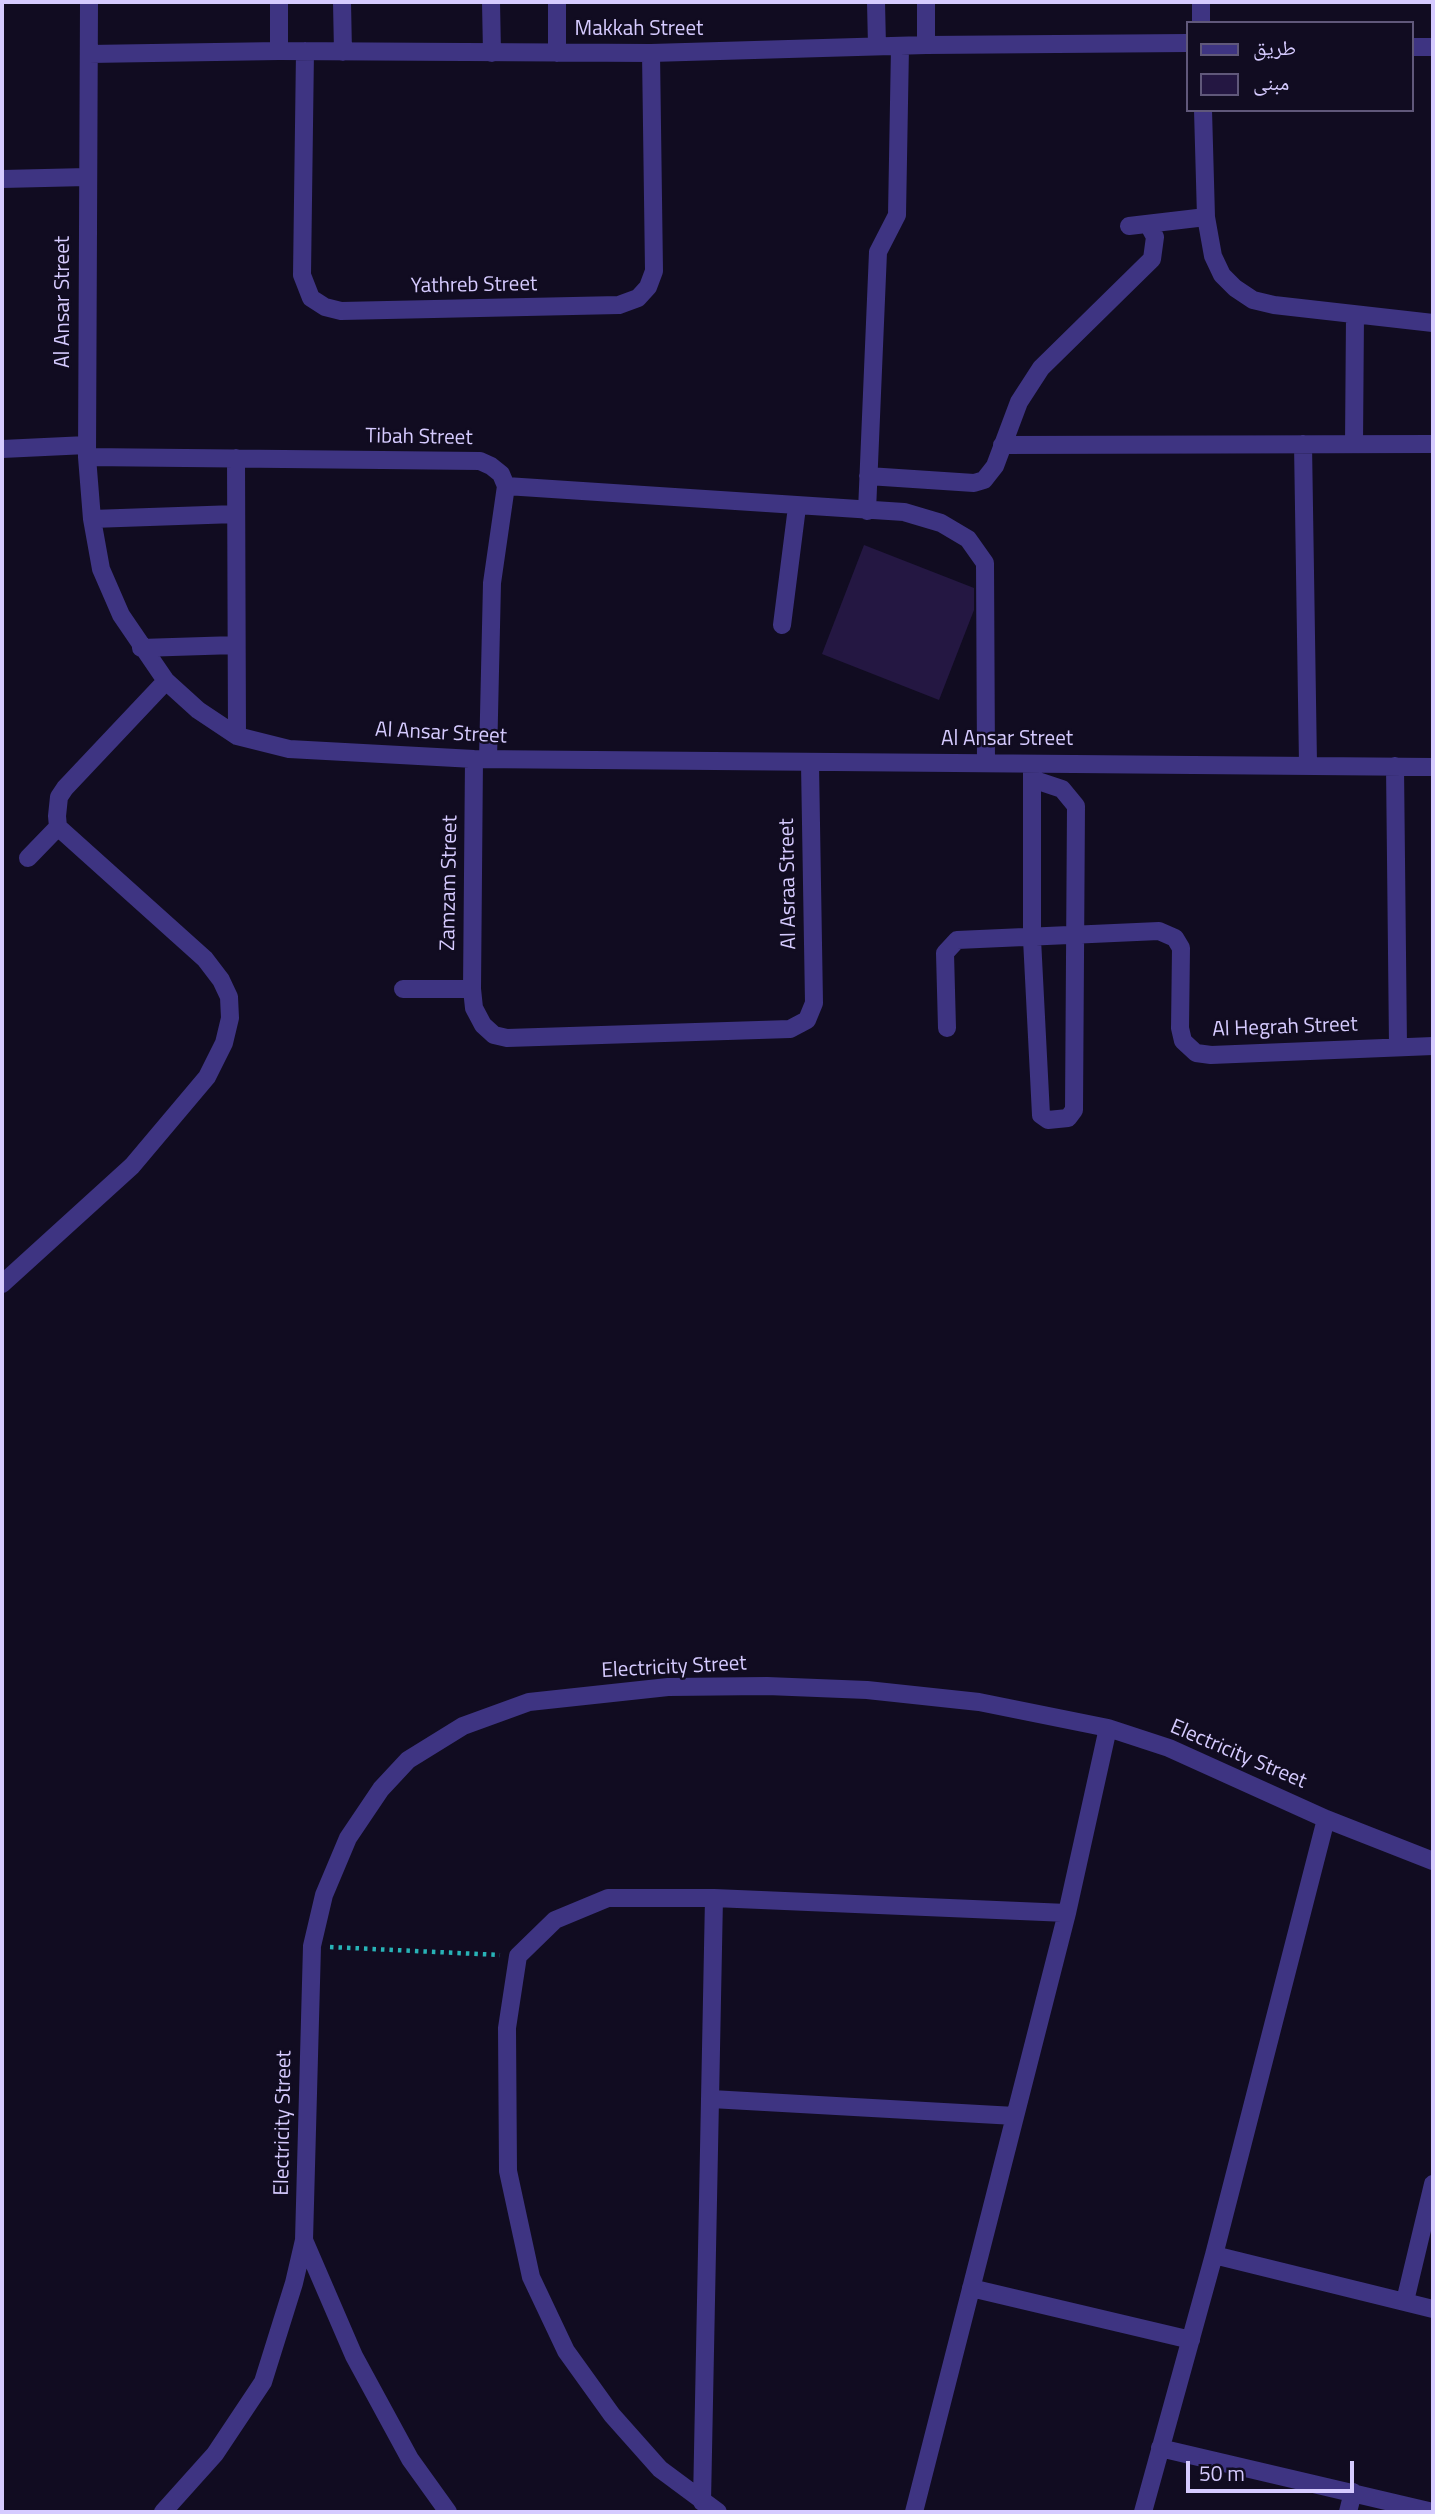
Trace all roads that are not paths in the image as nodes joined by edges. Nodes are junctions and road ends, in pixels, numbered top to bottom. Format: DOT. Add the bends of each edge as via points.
graph roads {
  1 [pos="89,2"];
  2 [pos="279,2"];
  3 [pos="342,2"];
  4 [pos="491,2"];
  5 [pos="557,2"];
  6 [pos="876,2"];
  7 [pos="926,2"];
  8 [pos="1201,2"];
  9 [pos="1201,21"];
  10 [pos="1186,43"];
  11 [pos="926,45"];
  12 [pos="877,46"];
  13 [pos="900,47"];
  14 [pos="1414,47"];
  15 [pos="1433,47"];
  16 [pos="279,51"];
  17 [pos="305,51"];
  18 [pos="343,52"];
  19 [pos="492,53"];
  20 [pos="557,53"];
  21 [pos="651,53"];
  22 [pos="89,54"];
  23 [pos="1203,112"];
  24 [pos="87,177"];
  25 [pos="2,179"];
  26 [pos="1206,217"];
  27 [pos="1148,224"];
  28 [pos="1129,226"];
  29 [pos="1355,315"];
  30 [pos="1433,323"];
  31 [pos="1002,444"];
  32 [pos="1303,444"];
  33 [pos="1354,444"];
  34 [pos="1433,444"];
  35 [pos="2,449"];
  36 [pos="87,451"];
  37 [pos="236,458"];
  38 [pos="869,476"];
  39 [pos="506,486"];
  40 [pos="797,507"];
  41 [pos="867,510"];
  42 [pos="236,514"];
  43 [pos="92,519"];
  44 [pos="782,625"];
  45 [pos="236,645"];
  46 [pos="141,648"];
  47 [pos="166,681"];
  48 [pos="237,736"];
  49 [pos="481,759"];
  50 [pos="986,762"];
  51 [pos="810,764"];
  52 [pos="1308,764"];
  53 [pos="1395,766"];
  54 [pos="1433,767"];
  55 [pos="1032,771"];
  56 [pos="58,827"];
  57 [pos="28,858"];
  58 [pos="1075,933"];
  59 [pos="1032,939"];
  60 [pos="403,989"];
  61 [pos="472,989"];
  62 [pos="474,1008"];
  63 [pos="947,1028"];
  64 [pos="1398,1046"];
  65 [pos="1433,1046"];
  66 [pos="2,1284"];
  67 [pos="1108,1728"];
  68 [pos="1326,1819"];
  69 [pos="1433,1861"];
  70 [pos="715,1898"];
  71 [pos="1067,1913"];
  72 [pos="711,2099"];
  73 [pos="1015,2116"];
  74 [pos="1433,2185"];
  75 [pos="304,2240"];
  76 [pos="1214,2255"];
  77 [pos="971,2288"];
  78 [pos="1405,2301"];
  79 [pos="1433,2309"];
  80 [pos="1191,2340"];
  81 [pos="1160,2448"];
  82 [pos="1353,2492"];
  83 [pos="702,2501"];
  84 [pos="163,2512"];
  85 [pos="448,2512"];
  86 [pos="718,2512"];
  87 [pos="915,2512"];
  88 [pos="1143,2512"];
  89 [pos="1348,2512"];
  90 [pos="1433,2512"];
  1 -- 22 [label="street, Al Ansar Street"];
  2 -- 16 [label="street"];
  3 -- 18 [label="street"];
  4 -- 19 [label="street"];
  5 -- 20 [label="street"];
  6 -- 12 [label="street"];
  7 -- 11 [label="street"];
  8 -- 9 [label="street"];
  10 -- 11 [label="street, Makkah Street"];
  11 -- 13 [label="street, Makkah Street"];
  12 -- 13 [label="street, Makkah Street"];
  12 -- 21 [label="street, Makkah Street"];
  13 -- 38 [label="street" via="897,215 878,251"];
  14 -- 15 [label="street"];
  16 -- 17 [label="street, Makkah Street"];
  16 -- 22 [label="street, Makkah Street"];
  17 -- 18 [label="street, Makkah Street"];
  17 -- 21 [label="street, Yathreb Street" via="302,275 311,298 341,311 619,305 638,298 648,288 654,271"];
  18 -- 19 [label="street, Makkah Street"];
  19 -- 20 [label="street, Makkah Street"];
  20 -- 21 [label="street, Makkah Street"];
  22 -- 24 [label="street, Al Ansar Street"];
  23 -- 26 [label="street"];
  24 -- 25 [label="street"];
  24 -- 36 [label="street, Al Ansar Street"];
  26 -- 27 [label="street"];
  26 -- 29 [label="street" via="1213,256 1222,275 1252,300"];
  27 -- 28 [label="street"];
  27 -- 31 [label="street" via="1155,237 1152,259 1041,368 1019,402"];
  29 -- 30 [label="street"];
  29 -- 33 [label="street"];
  31 -- 32 [label="street"];
  31 -- 38 [label="street" via="989,475 974,483"];
  32 -- 33 [label="street"];
  32 -- 52 [label="street"];
  33 -- 34 [label="street"];
  35 -- 36 [label="street, Tibah Street"];
  36 -- 37 [label="street, Tibah Street"];
  36 -- 43 [label="street, Al Ansar Street"];
  37 -- 39 [label="street, Tibah Street" via="480,461 501,474"];
  37 -- 42 [label="street"];
  38 -- 41 [label="street"];
  39 -- 40 [label="street"];
  39 -- 49 [label="street" via="492,583"];
  40 -- 41 [label="street"];
  40 -- 44 [label="street"];
  41 -- 50 [label="street" via="941,523 968,539 985,563"];
  42 -- 43 [label="street"];
  42 -- 45 [label="street"];
  43 -- 46 [label="street, Al Ansar Street" via="101,569"];
  45 -- 46 [label="street"];
  45 -- 48 [label="street"];
  46 -- 47 [label="street, Al Ansar Street"];
  47 -- 48 [label="street, Al Ansar Street"];
  47 -- 56 [label="street" via="65,788 57,806"];
  48 -- 49 [label="street, Al Ansar Street" via="289,749"];
  49 -- 51 [label="street, Al Ansar Street"];
  49 -- 61 [label="street, Zamzam Street"];
  50 -- 51 [label="street, Al Ansar Street"];
  50 -- 55 [label="street, Al Ansar Street"];
  51 -- 62 [label="street, Al Asraa Street" via="814,1003 807,1020 790,1029 507,1038 494,1035"];
  52 -- 53 [label="street, Al Ansar Street"];
  52 -- 55 [label="street, Al Ansar Street"];
  53 -- 54 [label="street, Al Ansar Street"];
  53 -- 64 [label="street"];
  55 -- 58 [label="street" via="1062,789 1076,806"];
  55 -- 59 [label="street"];
  56 -- 57 [label="street"];
  56 -- 66 [label="street" via="205,959 229,997 230,1018 207,1077 177,1116 89,1207"];
  58 -- 59 [label="street"];
  58 -- 59 [label="street" via="1074,1110 1068,1118 1048,1120 1041,1115"];
  58 -- 64 [label="street, Al Hegrah Street" via="1159,931 1175,937 1181,948 1183,1041 1196,1053"];
  59 -- 63 [label="street" via="957,940 945,953"];
  60 -- 61 [label="street"];
  61 -- 62 [label="street, Zamzam Street"];
  64 -- 65 [label="street, Al Hegrah Street"];
  67 -- 68 [label="street, Electricity Street" via="1233,1774"];
  67 -- 71 [label="street"];
  67 -- 75 [label="street, Electricity Street" via="979,1702 867,1690 668,1687 529,1702 463,1726 408,1760 348,1838 324,1895 312,1946"];
  68 -- 69 [label="street, Electricity Street"];
  68 -- 76 [label="street"];
  70 -- 71 [label="street"];
  70 -- 72 [label="street"];
  70 -- 83 [label="street" via="608,1898 555,1920 518,1956 507,2028 508,2171 531,2277 566,2351 612,2415 660,2469"];
  71 -- 73 [label="street"];
  72 -- 73 [label="street"];
  72 -- 83 [label="street"];
  73 -- 77 [label="street"];
  74 -- 78 [label="street"];
  75 -- 84 [label="street, Electricity Street" via="283,2326 262,2382 215,2454"];
  75 -- 85 [label="street, Electricity Street" via="354,2356 410,2459"];
  76 -- 78 [label="street"];
  76 -- 80 [label="street"];
  77 -- 80 [label="street"];
  77 -- 87 [label="street"];
  78 -- 79 [label="street"];
  80 -- 81 [label="street"];
  81 -- 82 [label="street"];
  81 -- 88 [label="street"];
  82 -- 89 [label="street"];
  82 -- 90 [label="street"];
  83 -- 86 [label="street"];
}
